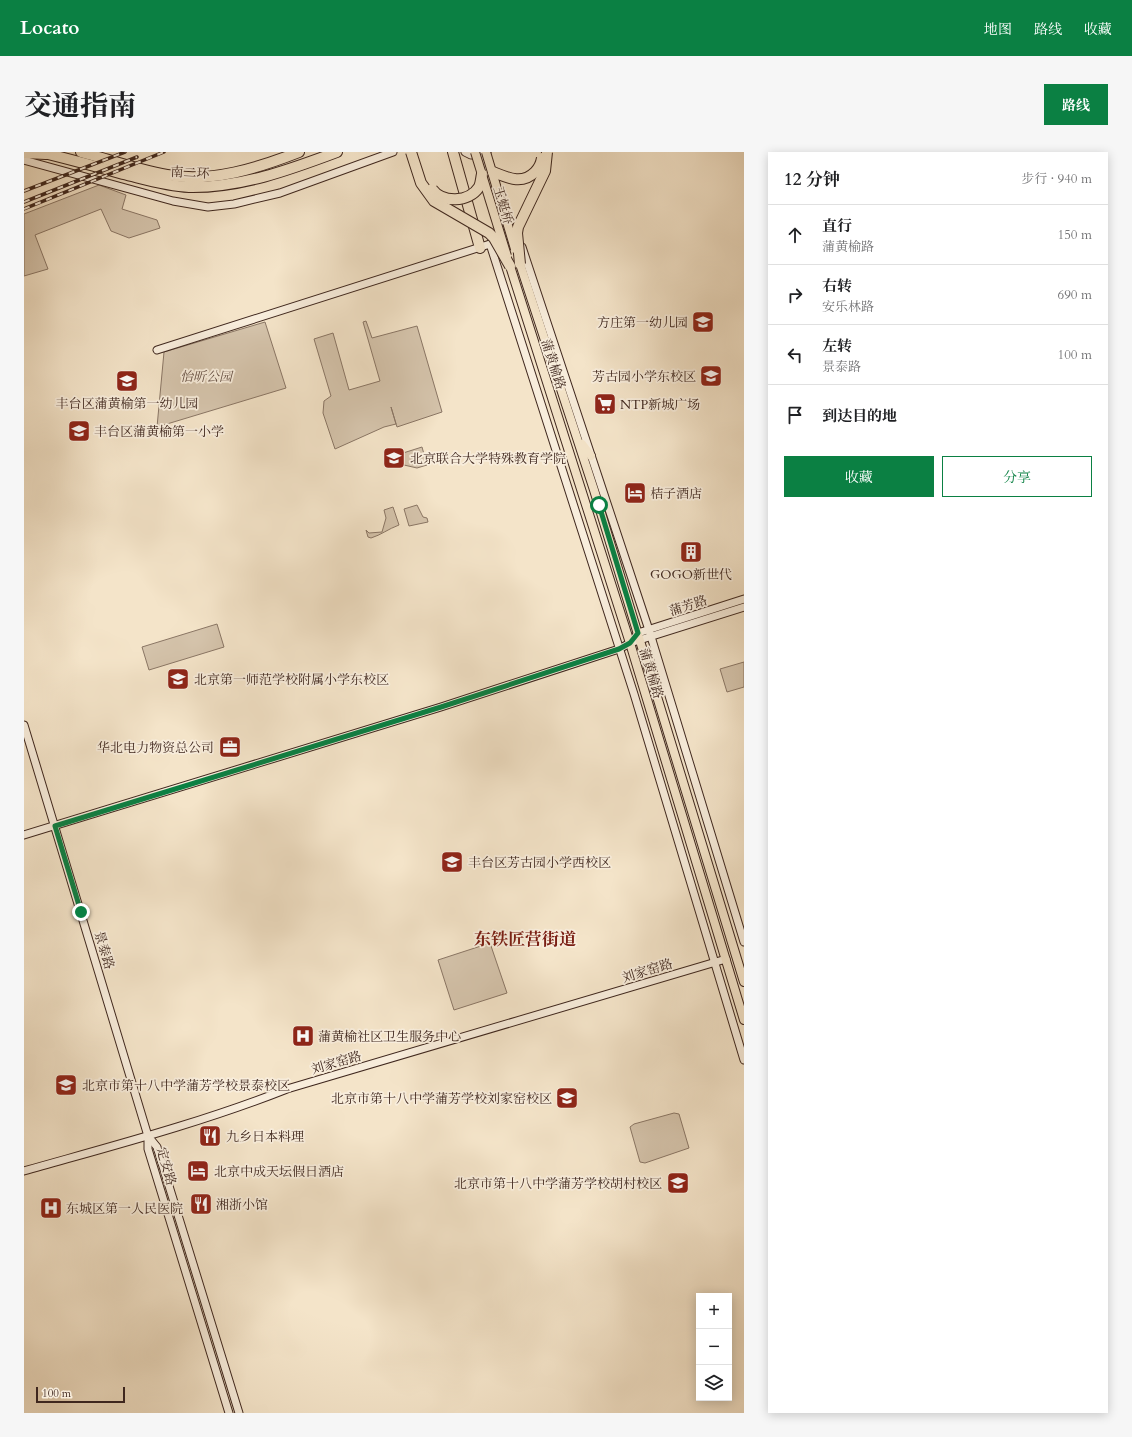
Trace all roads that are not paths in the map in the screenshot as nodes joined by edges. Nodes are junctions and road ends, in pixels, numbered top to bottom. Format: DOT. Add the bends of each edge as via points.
graph roads {
  1 [pos="81,152"];
  2 [pos="299,152"];
  3 [pos="336,152"];
  4 [pos="392,152"];
  5 [pos="411,152"];
  6 [pos="418,152"];
  7 [pos="453,152"];
  8 [pos="465,152"];
  9 [pos="542,152"];
  10 [pos="547,152"];
  11 [pos="24,153"];
  12 [pos="44,153"];
  13 [pos="483,154"];
  14 [pos="24,160"];
  15 [pos="492,172"];
  16 [pos="482,174"];
  17 [pos="506,239"];
  18 [pos="490,244"];
  19 [pos="480,248"];
  20 [pos="515,265"];
  21 [pos="157,350"];
  22 [pos="578,439"];
  23 [pos="591,456"];
  24 [pos="744,599"];
  25 [pos="744,607"];
  26 [pos="650,633"];
  27 [pos="640,636"];
  28 [pos="630,643"];
  29 [pos="619,649"];
  30 [pos="24,725"];
  31 [pos="55,826"];
  32 [pos="24,835"];
  33 [pos="744,942"];
  34 [pos="740,956"];
  35 [pos="726,959"];
  36 [pos="714,962"];
  37 [pos="744,982"];
  38 [pos="744,1020"];
  39 [pos="744,1060"];
  40 [pos="148,1136"];
  41 [pos="24,1171"];
  42 [pos="229,1413"];
  43 [pos="239,1413"];
  1 -- 2 [label="highway, 南二环" via="169,175 188,176 235,173"];
  3 -- 12 [label="highway, 南二环" via="251,180 210,187 168,184"];
  4 -- 14 [label="street" via="280,193 234,204 208,207 173,201"];
  5 -- 20 [label="highway, bridge" via="421,183 434,201 489,233"];
  6 -- 16 [label="highway, bridge" via="428,182 433,191 441,197 456,200 469,196 479,186"];
  7 -- 19 [label="highway"];
  8 -- 13 [label="street"];
  9 -- 15 [label="highway, bridge" via="539,169 529,178 515,180"];
  10 -- 20 [label="highway, bridge" via="545,171 518,227"];
  11 -- 12 [label="highway, 南二环"];
  13 -- 15 [label="main road, 玉蜓桥, bridge"];
  13 -- 16 [label="main road, 玉蜓桥, bridge"];
  13 -- 17 [label="street"];
  15 -- 20 [label="main road, 玉蜓桥, bridge"];
  16 -- 20 [label="main road, 玉蜓桥, bridge"];
  17 -- 18 [label="street"];
  17 -- 23 [label="street" via="518,235"];
  18 -- 19 [label="street"];
  18 -- 29 [label="street"];
  19 -- 21 [label="street"];
  20 -- 22 [label="main road, 蒲黄榆路"];
  20 -- 28 [label="main road, 蒲黄榆路"];
  22 -- 23 [label="main road"];
  22 -- 27 [label="main road, 蒲黄榆路"];
  23 -- 26 [label="street"];
  24 -- 26 [label="street, 蒲芳路"];
  25 -- 26 [label="street, 蒲芳路"];
  26 -- 27 [label="street, 蒲芳路"];
  26 -- 33 [label="street"];
  27 -- 28 [label="street, 蒲芳路"];
  27 -- 34 [label="main road, 蒲黄榆路"];
  28 -- 29 [label="street, 蒲芳路"];
  28 -- 35 [label="main road, 蒲黄榆路"];
  29 -- 31 [label="street, 蒲芳路" via="441,707"];
  29 -- 36 [label="street"];
  30 -- 31 [label="street, 景泰路"];
  31 -- 32 [label="street, 蒲芳路"];
  31 -- 40 [label="street, 景泰路"];
  34 -- 37 [label="main road, 蒲黄榆路"];
  35 -- 36 [label="street, 刘家窑路"];
  35 -- 38 [label="main road, 蒲黄榆路"];
  36 -- 39 [label="street"];
  36 -- 40 [label="street, 刘家窑路" via="287,1089 243,1106"];
  40 -- 41 [label="street, 刘家窑路"];
  40 -- 42 [label="street, 定安路" via="148,1149"];
  40 -- 43 [label="street, 定安路" via="156,1147"];
}
